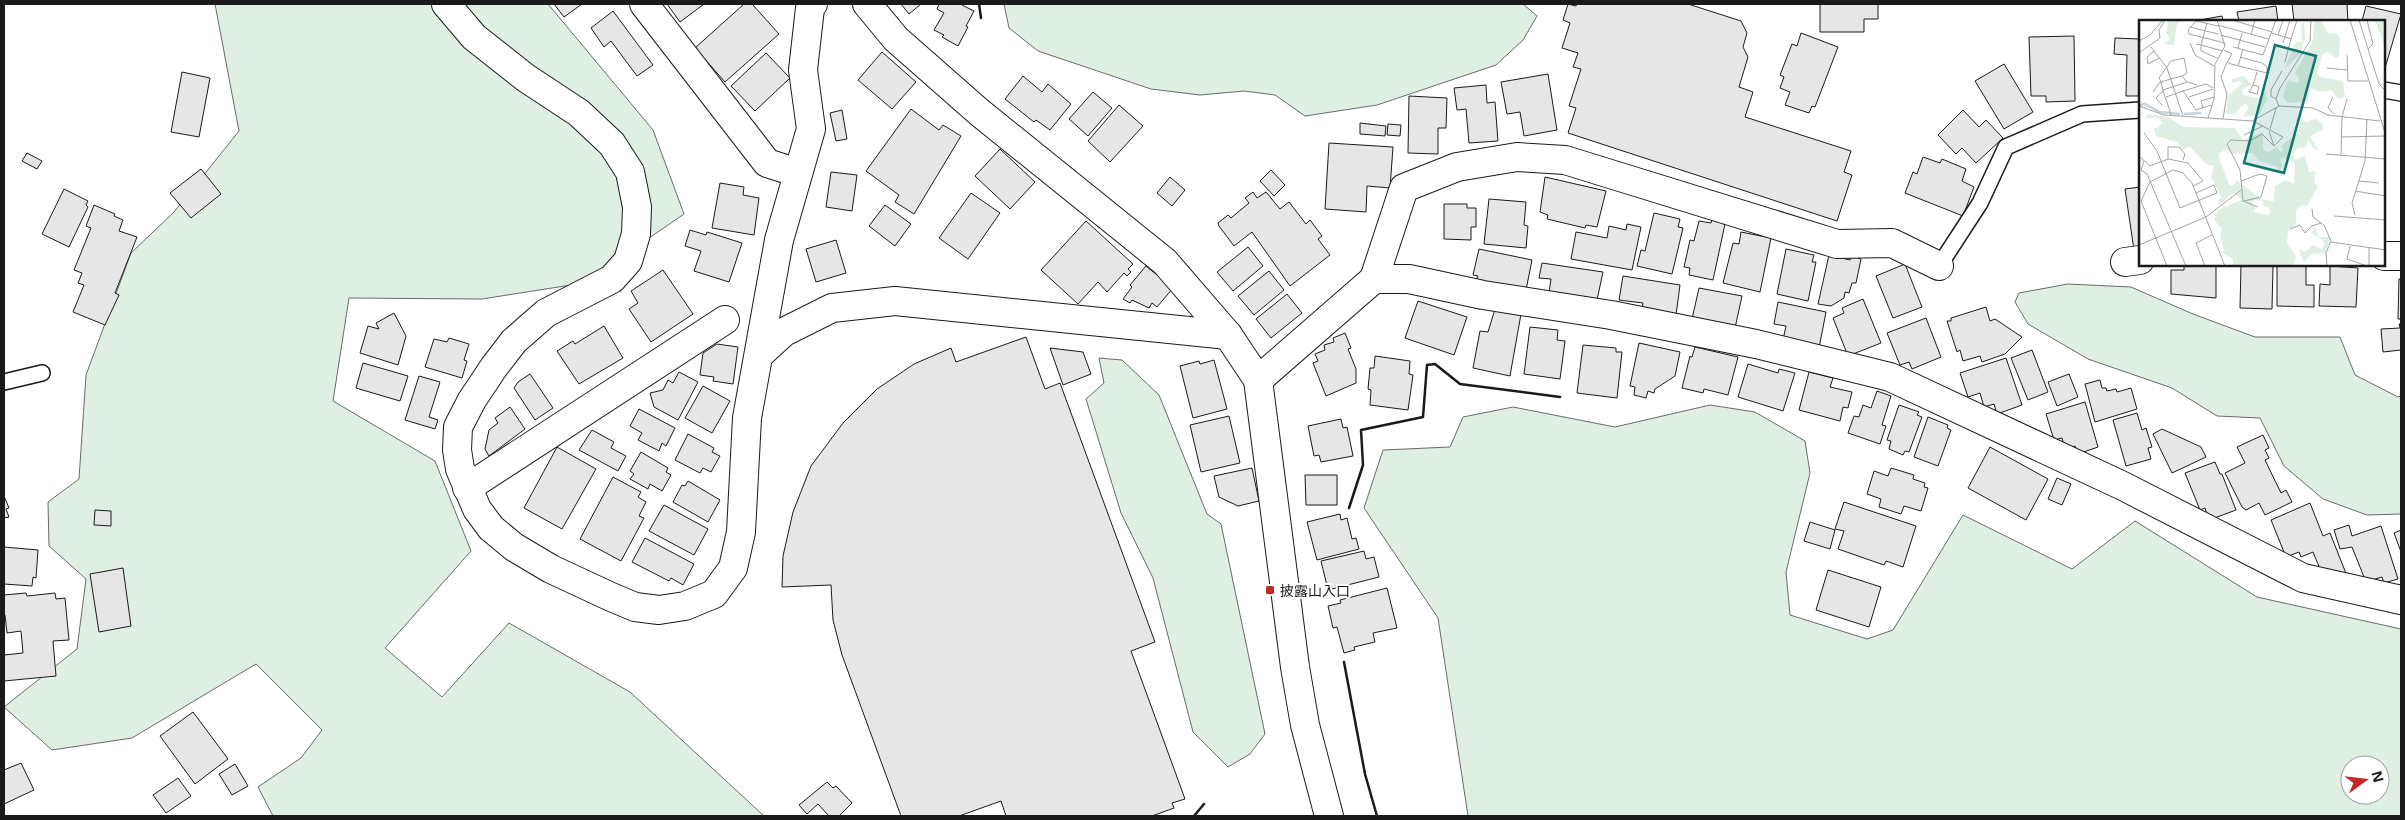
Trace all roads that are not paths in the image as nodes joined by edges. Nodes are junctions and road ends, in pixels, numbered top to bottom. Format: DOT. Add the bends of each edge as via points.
graph roads {
  1 [pos="446,4"];
  2 [pos="644,4"];
  3 [pos="813,4"];
  4 [pos="867,4"];
  5 [pos="2385,90"];
  6 [pos="2401,93"];
  7 [pos="2139,110"];
  8 [pos="798,173"];
  9 [pos="2385,256"];
  10 [pos="2401,256"];
  11 [pos="1939,266"];
  12 [pos="1374,279"];
  13 [pos="725,320"];
  14 [pos="1228,335"];
  15 [pos="759,355"];
  16 [pos="42,373"];
  17 [pos="1258,380"];
  18 [pos="4,382"];
  19 [pos="467,488"];
  20 [pos="2401,600"];
  21 [pos="1329,816"];
  1 -- 19 [label="street" via="474,37 526,78 579,113 612,144 630,172 637,207 636,234 628,261 612,279 546,313 514,341 472,400 458,427 457,450"];
  2 -- 8 [label="street" via="767,163"];
  3 -- 8 [label="street" via="803,70 811,129"];
  4 -- 14 [label="street" via="896,38 979,112 1164,262"];
  5 -- 6 [label="lane"];
  7 -- 11 [label="lane" via="2082,114 2006,146 1980,203"];
  8 -- 15 [label="street" via="778,240"];
  9 -- 10 [label="street"];
  11 -- 12 [label="street" via="1892,243 1837,244 1565,160 1517,157 1457,167 1404,188"];
  12 -- 17 [label="street"];
  12 -- 20 [label="street" via="1409,279 1483,295 1611,315 1756,344 1890,378 2123,486 2303,578"];
  13 -- 19 [label="street"];
  14 -- 15 [label="street" via="895,301 832,308 784,332"];
  14 -- 17 [label="street"];
  15 -- 19 [label="street" via="747,418 741,532 733,568 714,594 685,606 659,610 635,607 551,569 514,547 491,528"];
  16 -- 18 [label="lane"];
  17 -- 21 [label="street" via="1295,667 1305,725"];
}
